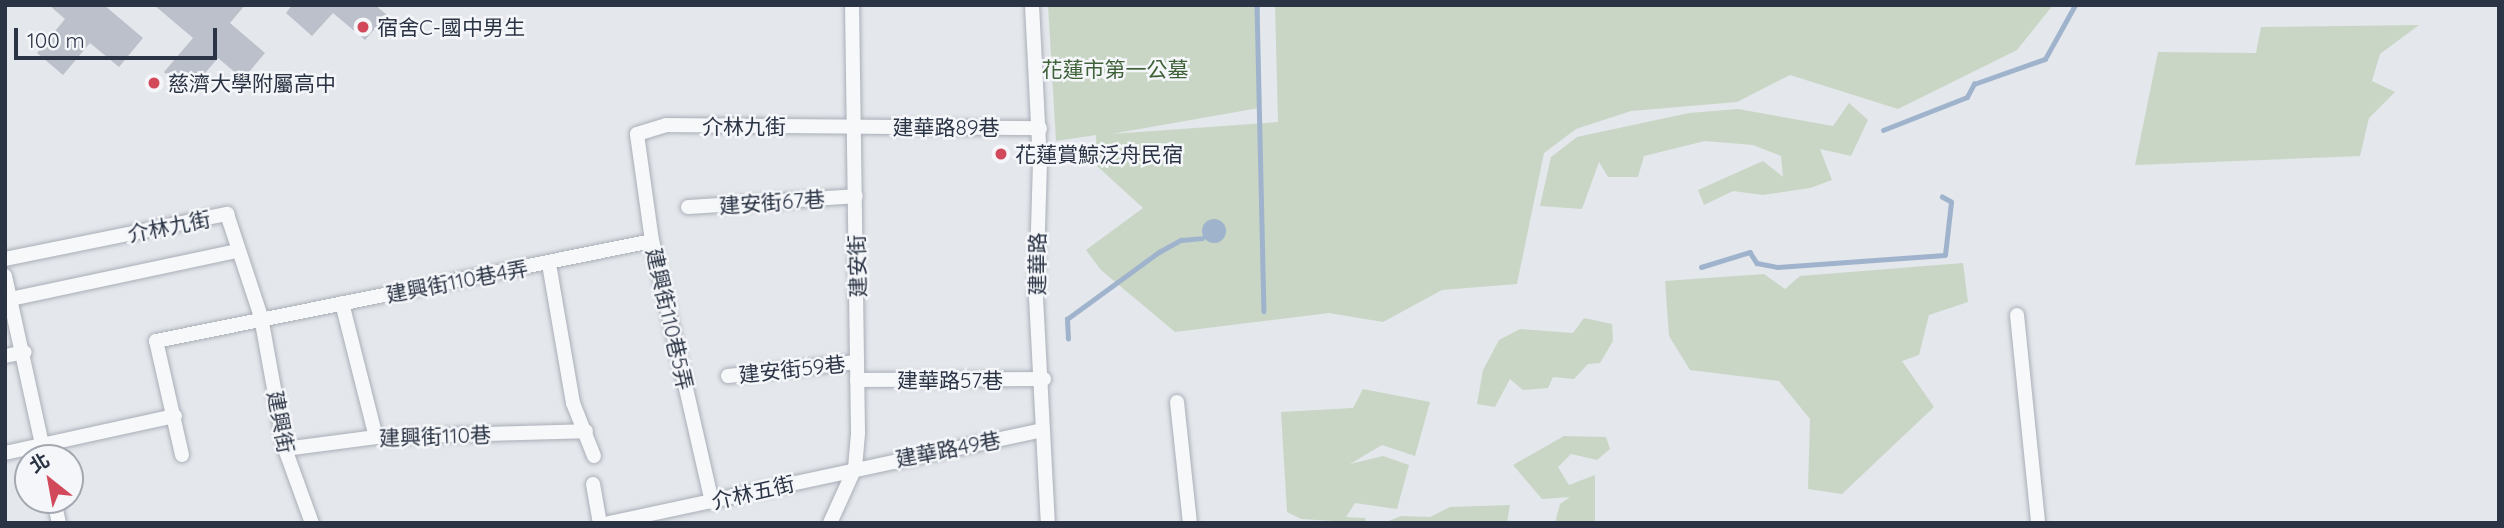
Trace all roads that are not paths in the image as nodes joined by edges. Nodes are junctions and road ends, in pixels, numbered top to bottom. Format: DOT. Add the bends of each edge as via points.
graph roads {
  1 [pos="852,5"];
  2 [pos="1032,5"];
  3 [pos="851,127"];
  4 [pos="1040,128"];
  5 [pos="637,134"];
  6 [pos="856,196"];
  7 [pos="688,207"];
  8 [pos="652,241"];
  9 [pos="237,251"];
  10 [pos="5,259"];
  11 [pos="549,264"];
  12 [pos="5,276"];
  13 [pos="11,299"];
  14 [pos="342,303"];
  15 [pos="2017,315"];
  16 [pos="261,317"];
  17 [pos="24,352"];
  18 [pos="5,356"];
  19 [pos="856,362"];
  20 [pos="728,376"];
  21 [pos="1044,379"];
  22 [pos="857,380"];
  23 [pos="1177,402"];
  24 [pos="175,416"];
  25 [pos="1042,430"];
  26 [pos="586,431"];
  27 [pos="376,437"];
  28 [pos="42,444"];
  29 [pos="73,444"];
  30 [pos="285,449"];
  31 [pos="182,455"];
  32 [pos="594,456"];
  33 [pos="855,467"];
  34 [pos="593,484"];
  35 [pos="712,502"];
  36 [pos="312,523"];
  37 [pos="600,523"];
  38 [pos="609,523"];
  39 [pos="830,523"];
  40 [pos="1048,523"];
  41 [pos="1190,523"];
  42 [pos="2038,523"];
  1 -- 3 [label="street, 建安街"];
  2 -- 4 [label="street, 建華路"];
  3 -- 4 [label="street, 建華路89巷"];
  3 -- 5 [label="street, 介林九街" via="666,125"];
  3 -- 6 [label="street, 建安街"];
  4 -- 21 [label="street, 建華路" via="1036,297"];
  5 -- 8 [label="street, 建興街110巷5弄"];
  6 -- 7 [label="street, 建安街67巷"];
  6 -- 19 [label="street, 建安街"];
  8 -- 11 [label="street, 建興街110巷4弄"];
  8 -- 35 [label="street, 建興街110巷5弄"];
  9 -- 10 [label="street, 介林九街" via="227,214"];
  9 -- 13 [label="street"];
  9 -- 16 [label="street, 介林九街"];
  11 -- 14 [label="street, 建興街110巷4弄"];
  11 -- 26 [label="street" via="573,403"];
  12 -- 13 [label="street"];
  13 -- 17 [label="street"];
  14 -- 16 [label="street, 建興街110巷4弄"];
  14 -- 27 [label="street"];
  15 -- 42 [label="street"];
  16 -- 24 [label="street, 建興街110巷4弄" via="156,341"];
  16 -- 30 [label="street, 建興街"];
  17 -- 18 [label="street"];
  17 -- 28 [label="street"];
  19 -- 20 [label="street, 建安街59巷"];
  19 -- 22 [label="street, 建安街"];
  21 -- 22 [label="street, 建華路57巷"];
  21 -- 25 [label="street, 建華路"];
  22 -- 33 [label="street, 建安街"];
  23 -- 41 [label="street"];
  24 -- 29 [label="street"];
  24 -- 31 [label="street"];
  25 -- 33 [label="street, 建華路49巷"];
  25 -- 40 [label="street, 建華路"];
  26 -- 27 [label="street, 建興街110巷"];
  26 -- 32 [label="street"];
  27 -- 30 [label="street, 建興街110巷"];
  30 -- 36 [label="street, 建興街"];
  33 -- 35 [label="street, 介林五街"];
  33 -- 39 [label="street, 建安街"];
  34 -- 37 [label="street"];
  35 -- 38 [label="street, 介林五街"];
}
